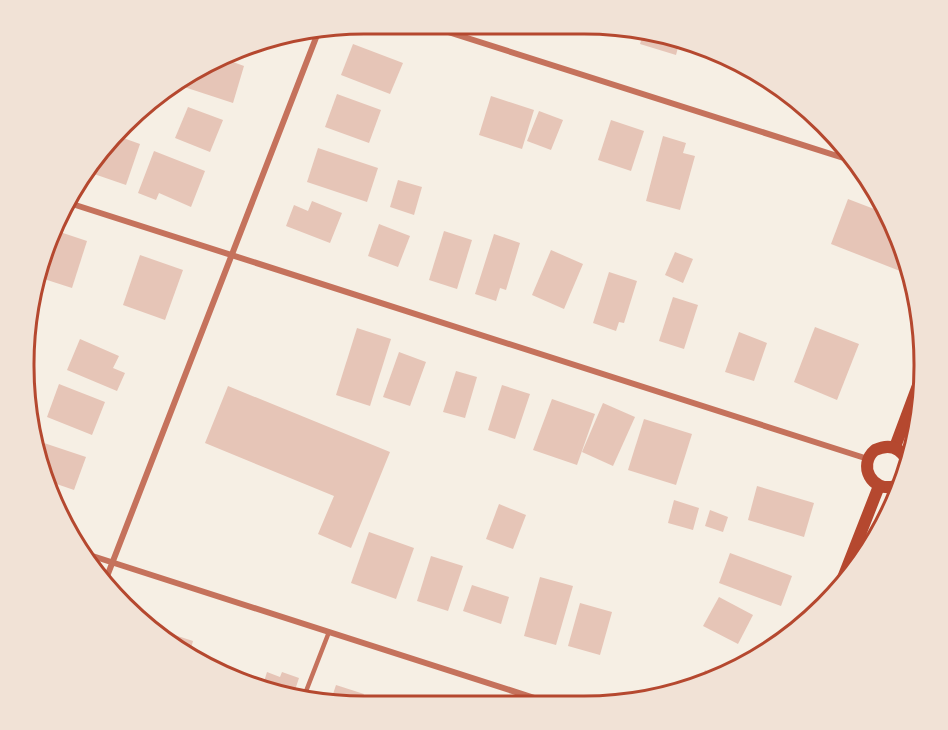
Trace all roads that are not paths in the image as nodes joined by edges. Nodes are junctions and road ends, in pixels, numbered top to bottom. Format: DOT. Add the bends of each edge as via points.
graph roads {
  1 [pos="454,34"];
  2 [pos="316,38"];
  3 [pos="839,156"];
  4 [pos="76,205"];
  5 [pos="230,254"];
  6 [pos="912,403"];
  7 [pos="895,447"];
  8 [pos="901,454"];
  9 [pos="868,459"];
  10 [pos="879,486"];
  11 [pos="890,486"];
  12 [pos="96,557"];
  13 [pos="851,559"];
  14 [pos="112,562"];
  15 [pos="108,572"];
  16 [pos="329,632"];
  17 [pos="306,690"];
  18 [pos="528,696"];
  1 -- 3 [label="street"];
  2 -- 5 [label="street"];
  4 -- 5 [label="street"];
  5 -- 9 [label="street"];
  5 -- 14 [label="street"];
  6 -- 7 [label="main road"];
  7 -- 8 [label="main road"];
  7 -- 9 [label="main road" via="875,450"];
  9 -- 10 [label="main road" via="870,477"];
  10 -- 11 [label="main road"];
  10 -- 13 [label="main road"];
  12 -- 14 [label="street"];
  14 -- 15 [label="street"];
  14 -- 16 [label="street"];
  16 -- 17 [label="lane"];
  16 -- 18 [label="street"];
}
